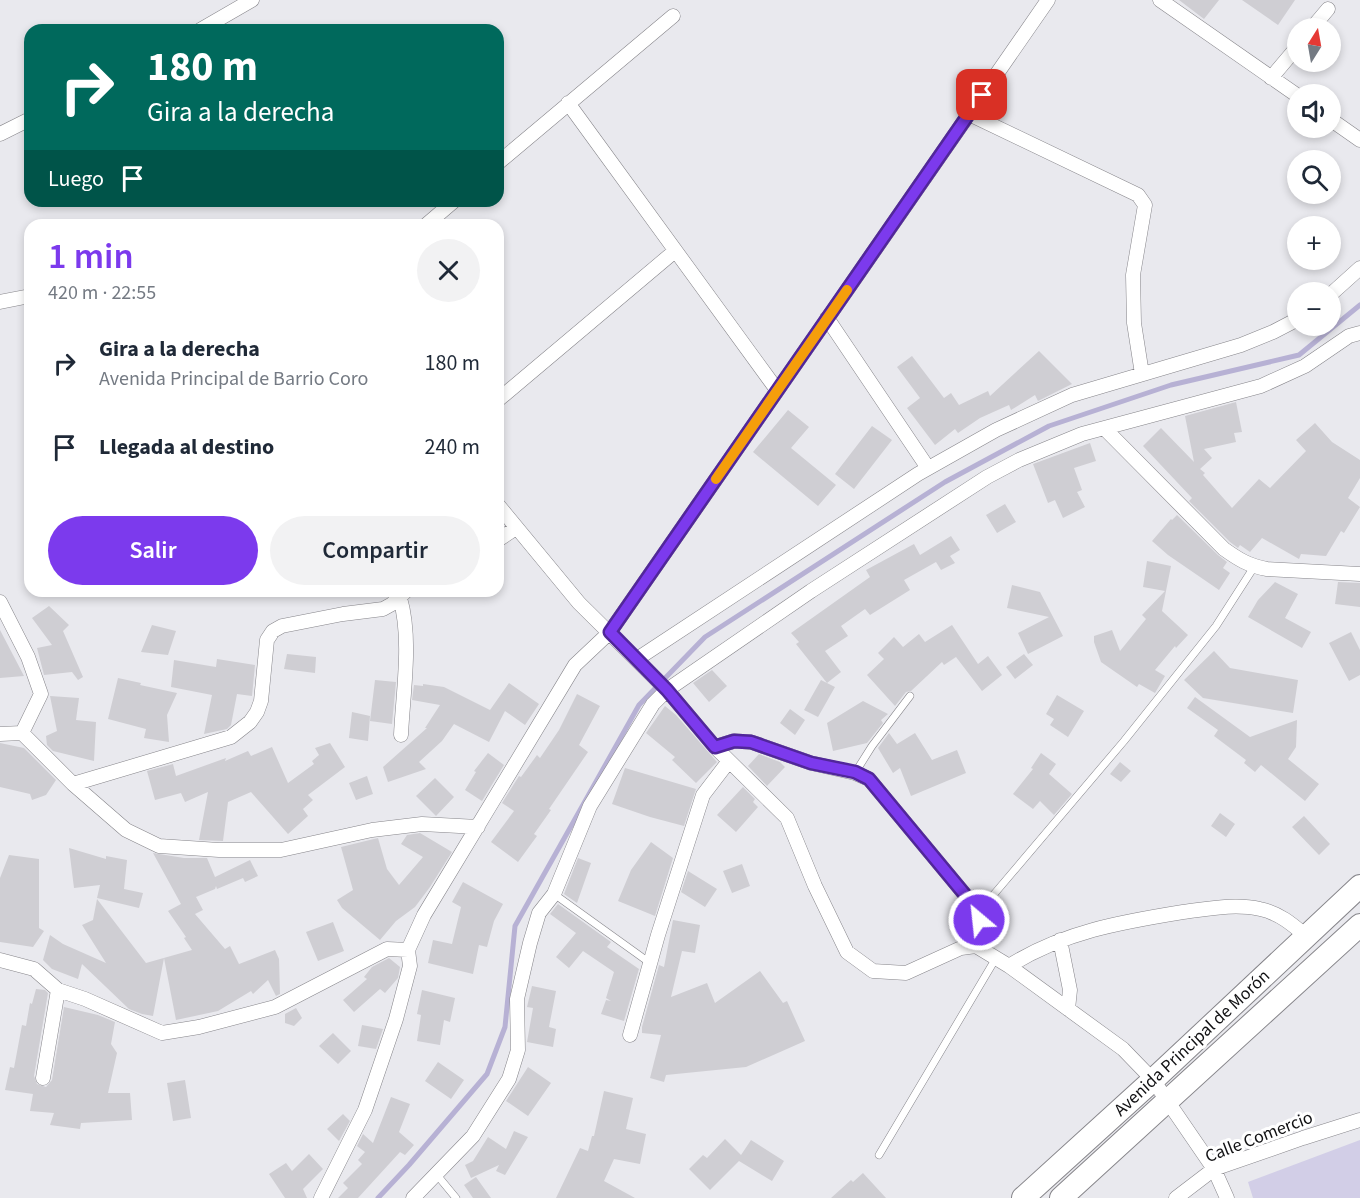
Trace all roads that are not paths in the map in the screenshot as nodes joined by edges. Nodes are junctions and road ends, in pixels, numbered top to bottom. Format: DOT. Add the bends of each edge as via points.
graph roads {
  1 [pos="252,0"];
  2 [pos="1048,0"];
  3 [pos="1160,0"];
  4 [pos="1328,9"];
  5 [pos="673,16"];
  6 [pos="1320,18"];
  7 [pos="210,24"];
  8 [pos="1287,59"];
  9 [pos="1271,78"];
  10 [pos="1287,89"];
  11 [pos="568,103"];
  12 [pos="969,114"];
  13 [pos="24,121"];
  14 [pos="1341,127"];
  15 [pos="0,134"];
  16 [pos="1360,140"];
  17 [pos="504,158"];
  18 [pos="447,207"];
  19 [pos="433,219"];
  20 [pos="675,250"];
  21 [pos="1360,268"];
  22 [pos="1341,285"];
  23 [pos="24,297"];
  24 [pos="0,302"];
  25 [pos="827,318"];
  26 [pos="1287,324"];
  27 [pos="1360,333"];
  28 [pos="1142,374"];
  29 [pos="777,390"];
  30 [pos="504,395"];
  31 [pos="1105,429"];
  32 [pos="928,468"];
  33 [pos="504,513"];
  34 [pos="516,528"];
  35 [pos="504,536"];
  36 [pos="1254,567"];
  37 [pos="1360,574"];
  38 [pos="400,597"];
  39 [pos="403,597"];
  40 [pos="0,602"];
  41 [pos="610,632"];
  42 [pos="637,659"];
  43 [pos="667,689"];
  44 [pos="909,696"];
  45 [pos="22,733"];
  46 [pos="0,734"];
  47 [pos="401,735"];
  48 [pos="715,747"];
  49 [pos="729,761"];
  50 [pos="855,772"];
  51 [pos="73,784"];
  52 [pos="478,827"];
  53 [pos="1360,886"];
  54 [pos="554,894"];
  55 [pos="978,914"];
  56 [pos="1360,925"];
  57 [pos="1306,936"];
  58 [pos="1060,940"];
  59 [pos="976,946"];
  60 [pos="408,950"];
  61 [pos="996,958"];
  62 [pos="0,960"];
  63 [pos="650,963"];
  64 [pos="1010,966"];
  65 [pos="58,990"];
  66 [pos="1068,1009"];
  67 [pos="630,1035"];
  68 [pos="43,1078"];
  69 [pos="1153,1080"];
  70 [pos="1168,1101"];
  71 [pos="1360,1120"];
  72 [pos="879,1155"];
  73 [pos="1214,1169"];
  74 [pos="436,1175"];
  75 [pos="321,1198"];
  76 [pos="413,1198"];
  77 [pos="456,1198"];
  78 [pos="1023,1198"];
  79 [pos="1061,1198"];
  80 [pos="1176,1198"];
  81 [pos="1227,1198"];
  1 -- 7 [label="street"];
  2 -- 12 [label="street"];
  3 -- 9 [label="street"];
  4 -- 6 [label="street"];
  5 -- 11 [label="street"];
  8 -- 9 [label="street"];
  9 -- 10 [label="street"];
  11 -- 17 [label="street"];
  11 -- 20 [label="street"];
  12 -- 25 [label="street"];
  12 -- 28 [label="street" via="1138,195 1145,205 1133,275 1134,323"];
  13 -- 15 [label="street"];
  14 -- 16 [label="street"];
  18 -- 19 [label="street"];
  20 -- 29 [label="street"];
  20 -- 30 [label="street"];
  21 -- 22 [label="street"];
  23 -- 24 [label="street"];
  25 -- 29 [label="street"];
  25 -- 32 [label="street"];
  26 -- 28 [label="street" via="1257,339"];
  27 -- 31 [label="street" via="1349,336 1305,366 1261,386"];
  28 -- 32 [label="street" via="1072,394"];
  29 -- 41 [label="street"];
  31 -- 36 [label="street" via="1224,549"];
  31 -- 43 [label="street" via="1051,446 987,477"];
  32 -- 42 [label="street"];
  33 -- 34 [label="street"];
  34 -- 35 [label="street"];
  34 -- 41 [label="street" via="579,603"];
  36 -- 37 [label="street"];
  36 -- 55 [label="lane" via="1216,626"];
  38 -- 51 [label="street" via="383,609 292,624 273,631 266,645 257,712 231,737"];
  39 -- 47 [label="street"];
  40 -- 45 [label="street" via="28,657 41,694"];
  41 -- 42 [label="street"];
  41 -- 52 [label="street" via="575,665"];
  42 -- 43 [label="street"];
  43 -- 48 [label="street"];
  43 -- 54 [label="street" via="653,704 590,806"];
  44 -- 50 [label="lane"];
  45 -- 46 [label="street"];
  45 -- 51 [label="street"];
  48 -- 49 [label="street"];
  48 -- 50 [label="street" via="734,741 751,742 811,763"];
  49 -- 59 [label="street" via="787,818 848,952 873,971 906,973 961,948"];
  49 -- 63 [label="street" via="703,795"];
  50 -- 55 [label="street" via="875,785"];
  51 -- 52 [label="street" via="126,831 159,846 281,850 372,830 422,824"];
  52 -- 60 [label="street" via="424,915"];
  53 -- 57 [label="main road, Avenida Principal de Morón"];
  54 -- 63 [label="lane"];
  54 -- 74 [label="street" via="539,913 530,943 517,999 518,1050 509,1079 473,1136"];
  55 -- 59 [label="street"];
  56 -- 70 [label="main road, Avenida Principal de Morón"];
  57 -- 58 [label="street" via="1280,916 1246,907 1118,922"];
  57 -- 69 [label="main road, Avenida Principal de Morón"];
  58 -- 64 [label="street" via="1034,950"];
  58 -- 66 [label="street" via="1070,990"];
  59 -- 61 [label="street"];
  60 -- 65 [label="street" via="387,949 275,1007 162,1033"];
  60 -- 75 [label="street" via="410,966 396,1019 365,1110"];
  61 -- 64 [label="street"];
  61 -- 72 [label="lane"];
  62 -- 65 [label="street" via="34,969"];
  63 -- 67 [label="street"];
  64 -- 66 [label="street"];
  65 -- 68 [label="street"];
  66 -- 69 [label="street" via="1123,1049"];
  69 -- 70 [label="street"];
  69 -- 78 [label="main road, Avenida Principal de Morón"];
  70 -- 73 [label="street"];
  70 -- 79 [label="main road, Avenida Principal de Morón"];
  71 -- 73 [label="street, Calle Comercio"];
  73 -- 80 [label="street, Calle Comercio"];
  73 -- 81 [label="street"];
  74 -- 76 [label="street"];
  74 -- 77 [label="lane"];
}
